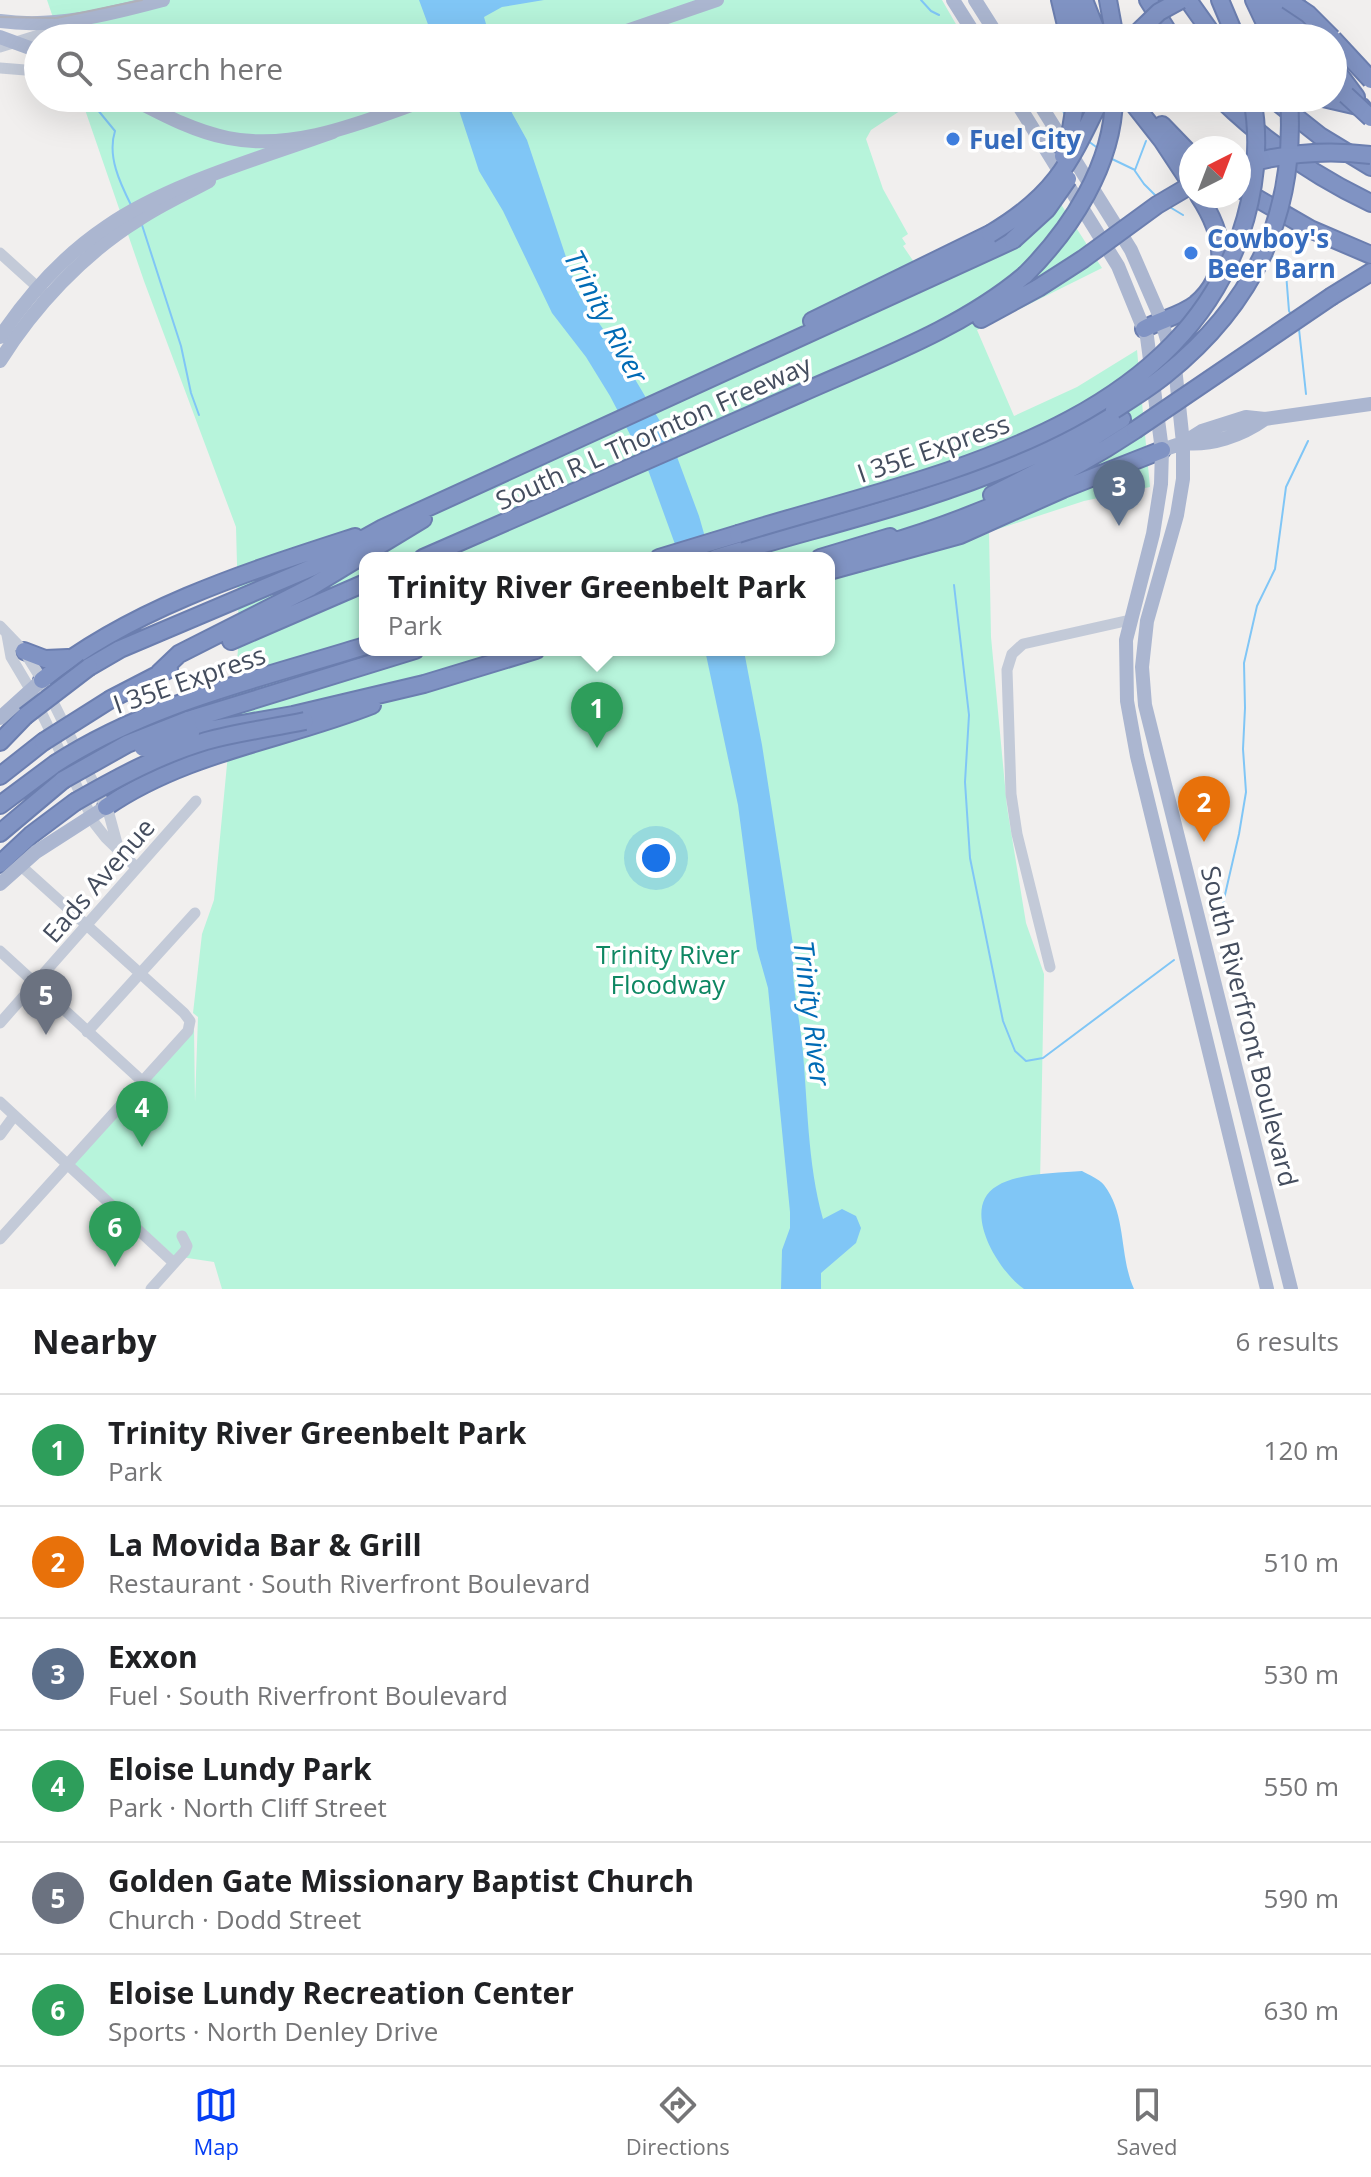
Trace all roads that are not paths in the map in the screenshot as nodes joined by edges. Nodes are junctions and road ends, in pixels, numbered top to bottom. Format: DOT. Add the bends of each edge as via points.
graph roads {
  1 [pos="163,0"];
  2 [pos="717,0"];
  3 [pos="953,0"];
  4 [pos="975,0"];
  5 [pos="1060,0"];
  6 [pos="1075,0"];
  7 [pos="1084,0"];
  8 [pos="1108,0"];
  9 [pos="1148,0"];
  10 [pos="1181,0"];
  11 [pos="1188,0"];
  12 [pos="1254,0"];
  13 [pos="1267,0"];
  14 [pos="1280,0"];
  15 [pos="1287,0"];
  16 [pos="1297,0"];
  17 [pos="1221,3"];
  18 [pos="86,19"];
  19 [pos="0,21"];
  20 [pos="71,24"];
  21 [pos="647,24"];
  22 [pos="968,24"];
  23 [pos="990,24"];
  24 [pos="1066,24"];
  25 [pos="1080,24"];
  26 [pos="1093,24"];
  27 [pos="1113,24"];
  28 [pos="1147,24"];
  29 [pos="1163,24"];
  30 [pos="1206,24"];
  31 [pos="1230,24"];
  32 [pos="1265,24"];
  33 [pos="1276,24"];
  34 [pos="1293,24"];
  35 [pos="1308,24"];
  36 [pos="1318,24"];
  37 [pos="1319,24"];
  38 [pos="0,37"];
  39 [pos="24,39"];
  40 [pos="24,46"];
  41 [pos="0,47"];
  42 [pos="1347,53"];
  43 [pos="0,68"];
  44 [pos="24,70"];
  45 [pos="1371,77"];
  46 [pos="1347,89"];
  47 [pos="1347,93"];
  48 [pos="1351,96"];
  49 [pos="1347,104"];
  50 [pos="1371,109"];
  51 [pos="160,112"];
  52 [pos="391,112"];
  53 [pos="1023,112"];
  54 [pos="1045,112"];
  55 [pos="1074,112"];
  56 [pos="1090,112"];
  57 [pos="1094,112"];
  58 [pos="1113,112"];
  59 [pos="1140,112"];
  60 [pos="1152,112"];
  61 [pos="1235,112"];
  62 [pos="1253,112"];
  63 [pos="1290,112"];
  64 [pos="1290,112"];
  65 [pos="1371,117"];
  66 [pos="333,132"];
  67 [pos="1179,142"];
  68 [pos="1371,155"];
  69 [pos="1053,161"];
  70 [pos="1251,162"];
  71 [pos="1179,166"];
  72 [pos="1371,167"];
  73 [pos="232,169"];
  74 [pos="1179,192"];
  75 [pos="1251,195"];
  76 [pos="1371,203"];
  77 [pos="1206,208"];
  78 [pos="1112,218"];
  79 [pos="0,253"];
  80 [pos="986,254"];
  81 [pos="1371,255"];
  82 [pos="1371,272"];
  83 [pos="1122,275"];
  84 [pos="1145,279"];
  85 [pos="50,298"];
  86 [pos="1161,319"];
  87 [pos="1144,329"];
  88 [pos="0,337"];
  89 [pos="901,348"];
  90 [pos="748,360"];
  91 [pos="0,361"];
  92 [pos="1371,404"];
  93 [pos="1124,419"];
  94 [pos="579,438"];
  95 [pos="1183,443"];
  96 [pos="1162,450"];
  97 [pos="984,504"];
  98 [pos="383,528"];
  99 [pos="1153,534"];
  100 [pos="1170,539"];
  101 [pos="368,552"];
  102 [pos="437,552"];
  103 [pos="679,552"];
  104 [pos="736,552"];
  105 [pos="835,553"];
  106 [pos="835,557"];
  107 [pos="359,558"];
  108 [pos="835,569"];
  109 [pos="359,585"];
  110 [pos="1130,620"];
  111 [pos="1147,621"];
  112 [pos="4,631"];
  113 [pos="359,648"];
  114 [pos="24,651"];
  115 [pos="188,655"];
  116 [pos="396,656"];
  117 [pos="516,656"];
  118 [pos="68,658"];
  119 [pos="36,684"];
  120 [pos="424,684"];
  121 [pos="373,705"];
  122 [pos="0,718"];
  123 [pos="0,742"];
  124 [pos="0,776"];
  125 [pos="69,790"];
  126 [pos="196,801"];
  127 [pos="0,805"];
  128 [pos="106,807"];
  129 [pos="92,816"];
  130 [pos="0,833"];
  131 [pos="118,847"];
  132 [pos="0,864"];
  133 [pos="20,865"];
  134 [pos="137,868"];
  135 [pos="1189,882"];
  136 [pos="0,884"];
  137 [pos="1170,887"];
  138 [pos="195,913"];
  139 [pos="86,926"];
  140 [pos="0,951"];
  141 [pos="1050,967"];
  142 [pos="141,975"];
  143 [pos="36,983"];
  144 [pos="0,1023"];
  145 [pos="87,1032"];
  146 [pos="142,1081"];
  147 [pos="0,1102"];
  148 [pos="1245,1102"];
  149 [pos="1223,1106"];
  150 [pos="14,1116"];
  151 [pos="0,1135"];
  152 [pos="67,1165"];
  153 [pos="182,1236"];
  154 [pos="0,1239"];
  155 [pos="174,1263"];
  156 [pos="151,1289"];
  157 [pos="1267,1289"];
  158 [pos="1291,1289"];
  1 -- 18 [label="main road"];
  2 -- 21 [label="main road"];
  3 -- 22 [label="main road"];
  4 -- 23 [label="main road"];
  5 -- 24 [label="highway"];
  6 -- 25 [label="highway"];
  7 -- 26 [label="highway"];
  8 -- 27 [label="highway"];
  9 -- 29 [label="highway"];
  10 -- 28 [label="highway, bridge"];
  11 -- 30 [label="highway"];
  12 -- 32 [label="highway"];
  13 -- 33 [label="highway"];
  14 -- 34 [label="highway"];
  15 -- 36 [label="highway, bridge"];
  16 -- 35 [label="highway"];
  16 -- 37 [label="main road"];
  17 -- 31 [label="highway"];
  18 -- 19 [label="main road"];
  18 -- 20 [label="street"];
  38 -- 40 [label="main road, bridge"];
  39 -- 41 [label="street"];
  42 -- 45 [label="highway, bridge"];
  43 -- 44 [label="street"];
  46 -- 48 [label="highway"];
  47 -- 48 [label="highway"];
  48 -- 65 [label="highway, bridge"];
  49 -- 50 [label="highway"];
  51 -- 66 [label="main road, bridge" via="231,139"];
  52 -- 66 [label="main road"];
  53 -- 69 [label="main road, South Riverfront Boulevard"];
  54 -- 78 [label="main road, South Riverfront Boulevard"];
  55 -- 80 [label="highway, bridge" via="1051,181 1032,209"];
  56 -- 80 [label="highway, bridge" via="1080,159 1063,189 1029,228"];
  57 -- 90 [label="highway, bridge" via="1055,184 1017,217 833,310"];
  58 -- 89 [label="highway, bridge" via="1094,179 1051,247 997,297"];
  59 -- 71 [label="highway"];
  60 -- 67 [label="highway"];
  61 -- 76 [label="highway" via="1294,160"];
  62 -- 103 [label="highway, I 35E Express, bridge" via="1253,181 1235,249 1188,329 1143,370 1084,410 980,461"];
  63 -- 72 [label="highway"];
  64 -- 93 [label="highway, bridge" via="1285,191 1258,267 1219,324"];
  66 -- 73 [label="main road, bridge"];
  68 -- 70 [label="highway, bridge" via="1309,152"];
  69 -- 78 [label="main road" via="1077,174"];
  69 -- 83 [label="main road, South Riverfront Boulevard"];
  73 -- 85 [label="main road, bridge" via="161,205 104,245"];
  73 -- 88 [label="main road, bridge" via="169,193 108,225 42,282"];
  74 -- 89 [label="highway, bridge" via="1016,300 964,327"];
  75 -- 81 [label="highway" via="1310,229"];
  77 -- 86 [label="highway" via="1220,239 1219,268 1196,304"];
  78 -- 84 [label="main road, South Riverfront Boulevard"];
  79 -- 85 [label="street"];
  80 -- 90 [label="highway"];
  82 -- 93 [label="highway, bridge"];
  83 -- 84 [label="main road"];
  83 -- 87 [label="main road, South Riverfront Boulevard"];
  84 -- 86 [label="main road, South Riverfront Boulevard"];
  85 -- 91 [label="main road"];
  86 -- 87 [label="highway"];
  86 -- 95 [label="main road, South Riverfront Boulevard" via="1175,367"];
  87 -- 96 [label="main road, South Riverfront Boulevard"];
  89 -- 102 [label="highway, South R L Thornton Freeway"];
  90 -- 94 [label="highway"];
  92 -- 95 [label="main road" via="1246,417"];
  93 -- 97 [label="highway" via="1084,462"];
  93 -- 104 [label="highway" via="954,487"];
  94 -- 98 [label="highway"];
  94 -- 101 [label="highway" via="530,470 424,518"];
  95 -- 96 [label="main road"];
  95 -- 100 [label="main road, South Riverfront Boulevard" via="1180,498"];
  96 -- 99 [label="main road, South Riverfront Boulevard"];
  96 -- 108 [label="highway" via="960,535"];
  97 -- 105 [label="highway"];
  97 -- 106 [label="highway" via="923,534"];
  98 -- 118 [label="highway" via="200,593"];
  98 -- 123 [label="highway, bridge" via="311,568 120,649 25,716"];
  99 -- 100 [label="main road"];
  99 -- 110 [label="main road, South Riverfront Boulevard"];
  100 -- 111 [label="main road, South Riverfront Boulevard"];
  107 -- 115 [label="highway"];
  109 -- 115 [label="highway"];
  110 -- 111 [label="main road"];
  110 -- 137 [label="main road, South Riverfront Boulevard" via="1127,701"];
  110 -- 141 [label="street" via="1023,644 1012,654 1007,670 1011,794"];
  111 -- 135 [label="main road, South Riverfront Boulevard" via="1145,705"];
  112 -- 114 [label="street"];
  112 -- 119 [label="street" via="11,657"];
  113 -- 127 [label="highway, I 35E Express, bridge" via="147,714 55,764"];
  114 -- 118 [label="highway" via="45,659"];
  114 -- 119 [label="street"];
  115 -- 124 [label="highway, bridge" via="43,742"];
  116 -- 125 [label="highway, bridge" via="188,720 117,749"];
  117 -- 120 [label="highway"];
  118 -- 119 [label="highway"];
  119 -- 122 [label="main road"];
  119 -- 128 [label="street"];
  119 -- 129 [label="street"];
  120 -- 121 [label="highway"];
  120 -- 125 [label="highway, bridge" via="175,738 116,760"];
  121 -- 125 [label="highway, bridge" via="204,742"];
  121 -- 128 [label="highway" via="179,767"];
  125 -- 130 [label="highway" via="19,815"];
  125 -- 132 [label="highway"];
  126 -- 134 [label="street, Eads Avenue"];
  128 -- 129 [label="main road"];
  128 -- 131 [label="street"];
  129 -- 131 [label="street"];
  129 -- 133 [label="main road"];
  131 -- 134 [label="street"];
  133 -- 136 [label="main road"];
  133 -- 139 [label="street"];
  134 -- 139 [label="street, Eads Avenue"];
  135 -- 137 [label="main road"];
  135 -- 148 [label="main road, South Riverfront Boulevard"];
  137 -- 149 [label="main road, South Riverfront Boulevard"];
  138 -- 142 [label="street"];
  139 -- 142 [label="street"];
  139 -- 143 [label="street, Eads Avenue"];
  140 -- 143 [label="street"];
  142 -- 145 [label="street"];
  142 -- 146 [label="street" via="190,1021 188,1031"];
  143 -- 144 [label="street, Eads Avenue"];
  143 -- 145 [label="street"];
  145 -- 146 [label="street"];
  146 -- 152 [label="street"];
  147 -- 150 [label="street"];
  148 -- 149 [label="main road"];
  148 -- 158 [label="main road, South Riverfront Boulevard"];
  149 -- 157 [label="main road, South Riverfront Boulevard"];
  150 -- 151 [label="street"];
  150 -- 152 [label="street"];
  152 -- 154 [label="street"];
  152 -- 155 [label="street"];
  153 -- 155 [label="street" via="187,1246"];
  155 -- 156 [label="street"];
}
